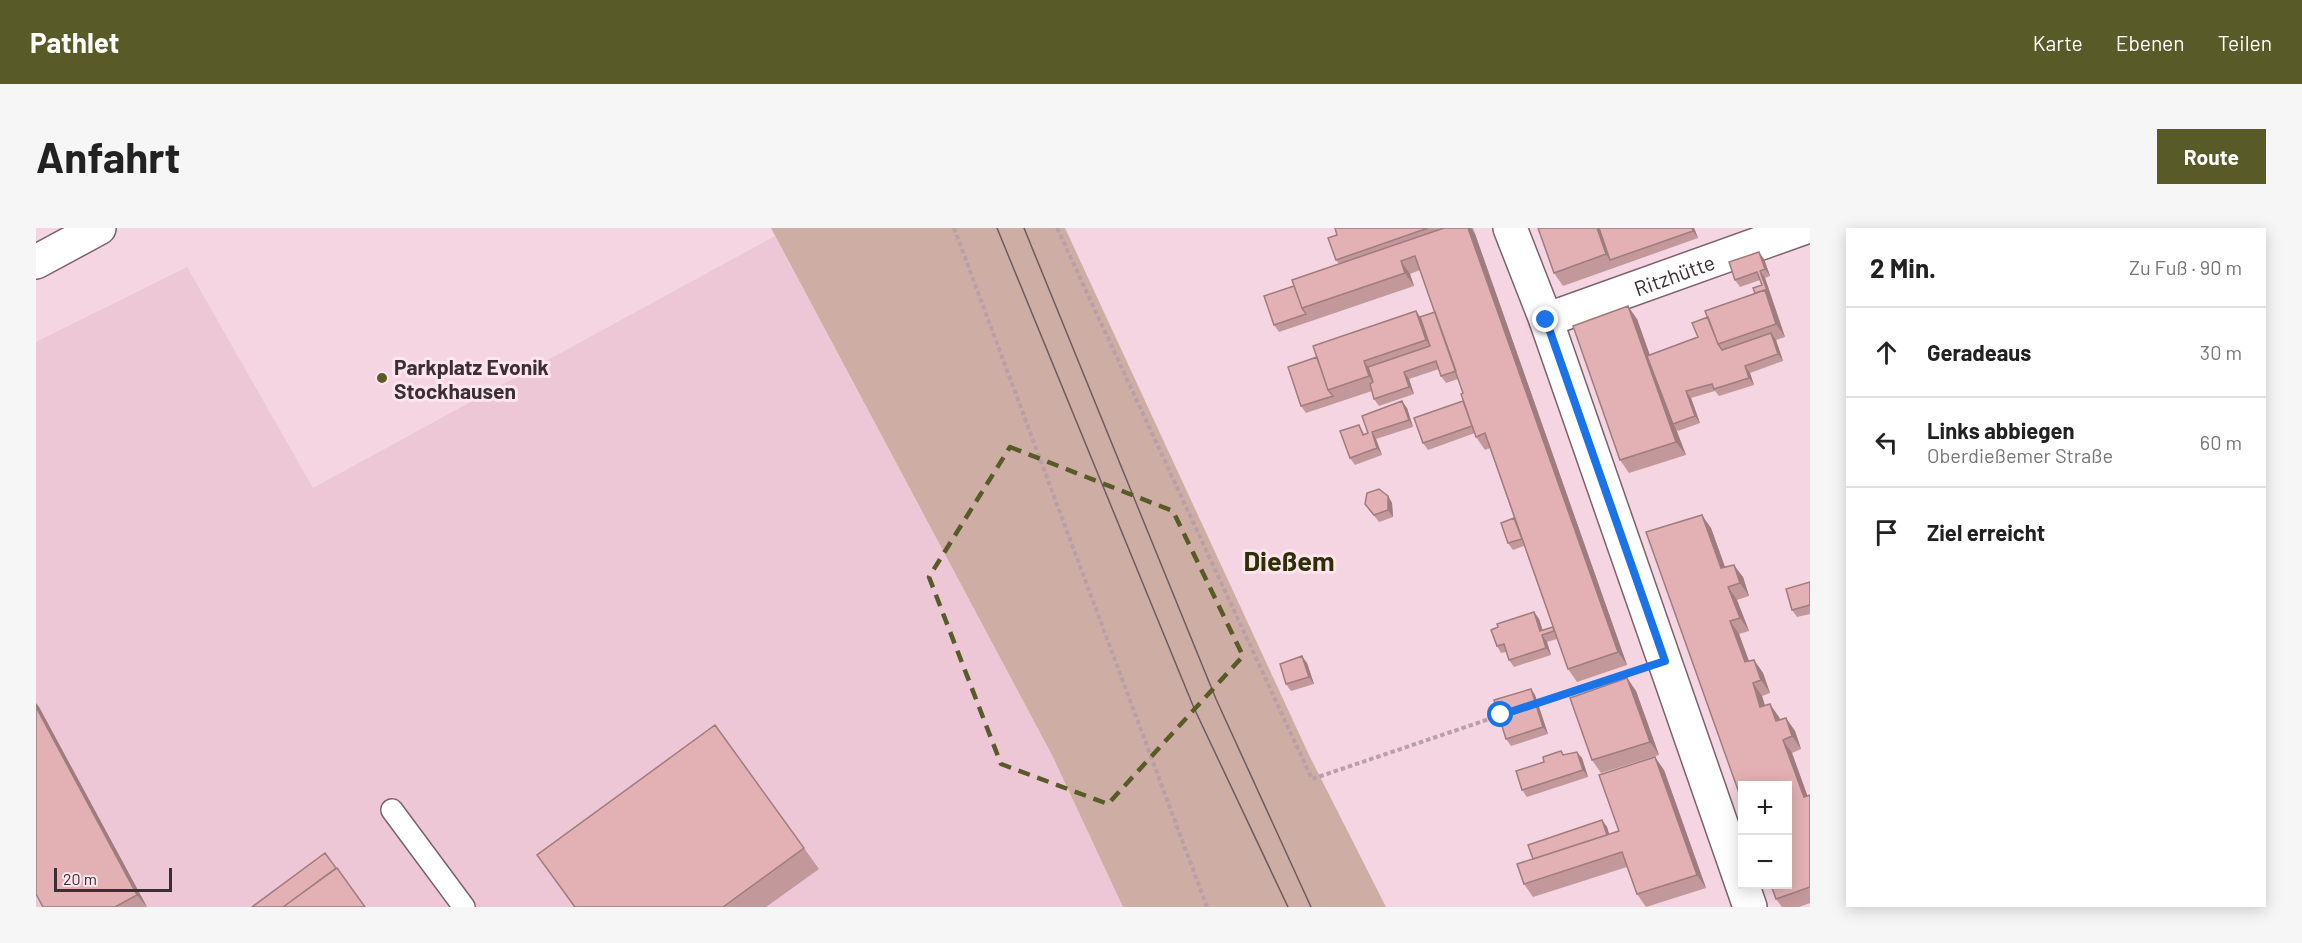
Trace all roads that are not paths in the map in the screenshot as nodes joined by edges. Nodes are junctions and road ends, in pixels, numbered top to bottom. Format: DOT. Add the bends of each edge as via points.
graph roads {
  1 [pos="99,228"];
  2 [pos="1510,228"];
  3 [pos="1803,228"];
  4 [pos="36,262"];
  5 [pos="1546,320"];
  6 [pos="392,810"];
  7 [pos="464,907"];
  8 [pos="1750,907"];
  1 -- 4 [label="street"];
  2 -- 5 [label="street"];
  3 -- 5 [label="street, Ritzhütte"];
  5 -- 8 [label="street"];
  6 -- 7 [label="lane"];
}
